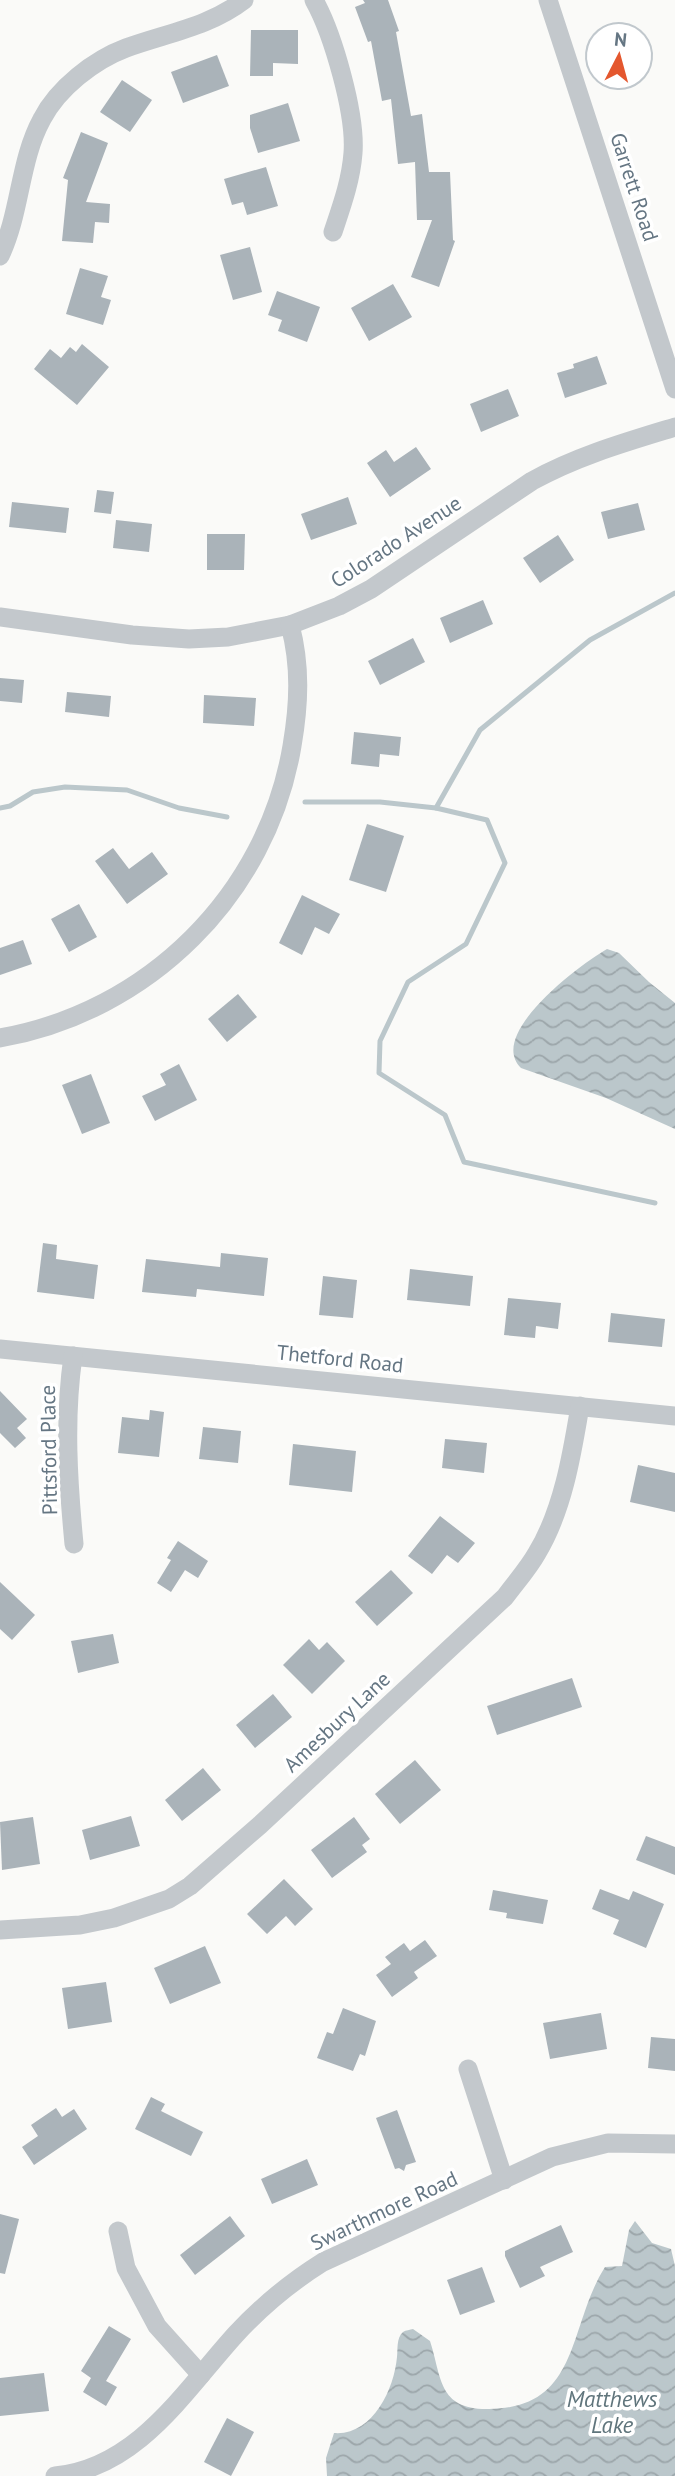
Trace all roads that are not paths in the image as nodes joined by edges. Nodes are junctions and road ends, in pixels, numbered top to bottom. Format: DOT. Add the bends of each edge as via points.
graph roads {
  1 [pos="244,0"];
  2 [pos="314,0"];
  3 [pos="548,0"];
  4 [pos="333,232"];
  5 [pos="0,256"];
  6 [pos="675,389"];
  7 [pos="675,427"];
  8 [pos="0,617"];
  9 [pos="290,625"];
  10 [pos="0,1038"];
  11 [pos="0,1349"];
  12 [pos="73,1356"];
  13 [pos="580,1406"];
  14 [pos="675,1416"];
  15 [pos="74,1544"];
  16 [pos="0,1930"];
  17 [pos="468,2069"];
  18 [pos="675,2144"];
  19 [pos="504,2180"];
  20 [pos="118,2231"];
  21 [pos="201,2375"];
  22 [pos="55,2476"];
  1 -- 5 [label="street" via="216,18 123,49 86,70 55,99 29,146"];
  2 -- 4 [label="street" via="338,65 353,131 348,187"];
  3 -- 6 [label="street, Garrett Road"];
  7 -- 9 [label="street, Colorado Avenue" via="556,467 371,589"];
  8 -- 9 [label="street, Colorado Avenue" via="189,639"];
  9 -- 10 [label="street" via="298,690 289,766 273,817 226,901 190,942 122,994 77,1017"];
  11 -- 12 [label="street, Thetford Road"];
  12 -- 13 [label="street, Thetford Road"];
  12 -- 15 [label="street, Pittsford Place" via="67,1431"];
  13 -- 14 [label="street, Thetford Road"];
  13 -- 16 [label="street, Amesbury Lane" via="558,1505 525,1572 495,1606 261,1825 169,1899 80,1925"];
  17 -- 19 [label="street"];
  18 -- 19 [label="street, Swarthmore Road" via="608,2143 552,2157"];
  19 -- 21 [label="street, Swarthmore Road" via="306,2273 254,2315"];
  20 -- 21 [label="street" via="126,2268 157,2326"];
  21 -- 22 [label="street, Swarthmore Road" via="133,2445 88,2468"];
}
